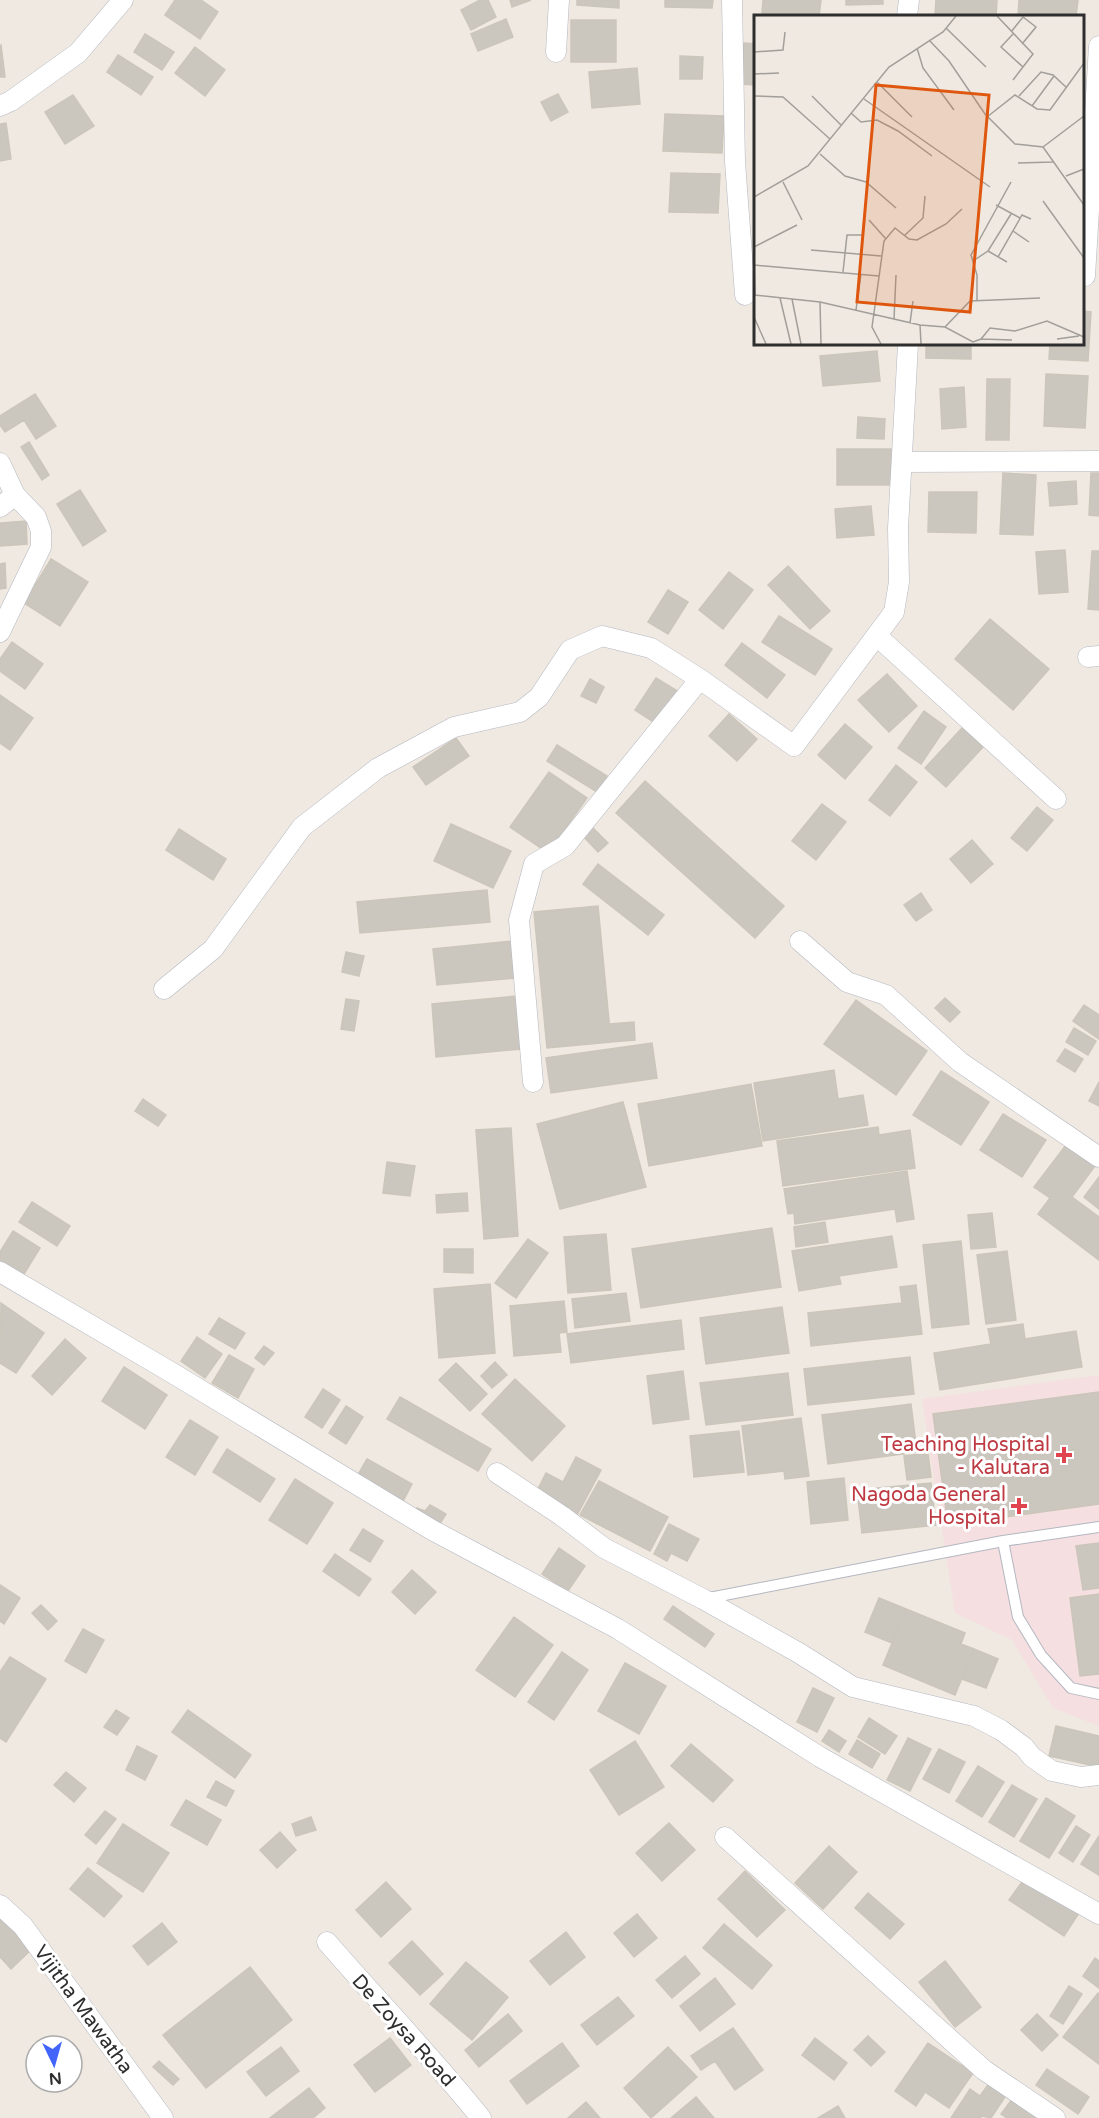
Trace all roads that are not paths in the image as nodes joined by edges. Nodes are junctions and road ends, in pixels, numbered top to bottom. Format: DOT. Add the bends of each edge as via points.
graph roads {
  1 [pos="123,0"];
  2 [pos="559,0"];
  3 [pos="732,0"];
  4 [pos="909,0"];
  5 [pos="908,15"];
  6 [pos="1099,46"];
  7 [pos="556,52"];
  8 [pos="0,106"];
  9 [pos="1089,276"];
  10 [pos="745,295"];
  11 [pos="908,345"];
  12 [pos="1099,461"];
  13 [pos="903,462"];
  14 [pos="0,463"];
  15 [pos="7,501"];
  16 [pos="0,632"];
  17 [pos="877,636"];
  18 [pos="700,679"];
  19 [pos="1056,799"];
  20 [pos="800,941"];
  21 [pos="164,989"];
  22 [pos="533,1082"];
  23 [pos="1099,1157"];
  24 [pos="0,1272"];
  25 [pos="497,1473"];
  26 [pos="1099,1527"];
  27 [pos="1003,1541"];
  28 [pos="703,1599"];
  29 [pos="1099,1694"];
  30 [pos="1099,1775"];
  31 [pos="725,1838"];
  32 [pos="0,1905"];
  33 [pos="1099,1914"];
  34 [pos="327,1942"];
  35 [pos="163,2118"];
  36 [pos="481,2118"];
  37 [pos="1055,2118"];
  1 -- 8 [label="street" via="78,53"];
  2 -- 7 [label="street"];
  3 -- 10 [label="street" via="735,162"];
  4 -- 5 [label="street"];
  6 -- 9 [label="street"];
  11 -- 13 [label="street"];
  12 -- 13 [label="street"];
  13 -- 17 [label="street" via="899,582 894,612"];
  14 -- 15 [label="street"];
  15 -- 16 [label="street" via="36,517 41,547"];
  17 -- 18 [label="street" via="794,746"];
  17 -- 19 [label="street"];
  18 -- 21 [label="street" via="651,648 602,636 570,650 539,697 520,712 454,727 378,768 302,827 213,949"];
  18 -- 22 [label="street" via="565,846 534,864 519,920"];
  20 -- 23 [label="street" via="847,981 886,994 960,1062"];
  24 -- 33 [label="street" via="432,1530 618,1629 820,1757"];
  25 -- 28 [label="street" via="604,1548"];
  26 -- 27 [label="lane"];
  27 -- 28 [label="lane"];
  27 -- 29 [label="lane" via="1018,1617 1041,1655 1071,1688"];
  28 -- 30 [label="street" via="853,1687 974,1716 1001,1730 1052,1771 1081,1778"];
  31 -- 37 [label="street" via="984,2070"];
  32 -- 35 [label="street, Vijitha Mawatha" via="23,1926"];
  34 -- 36 [label="street, De Zoysa Road"];
}
